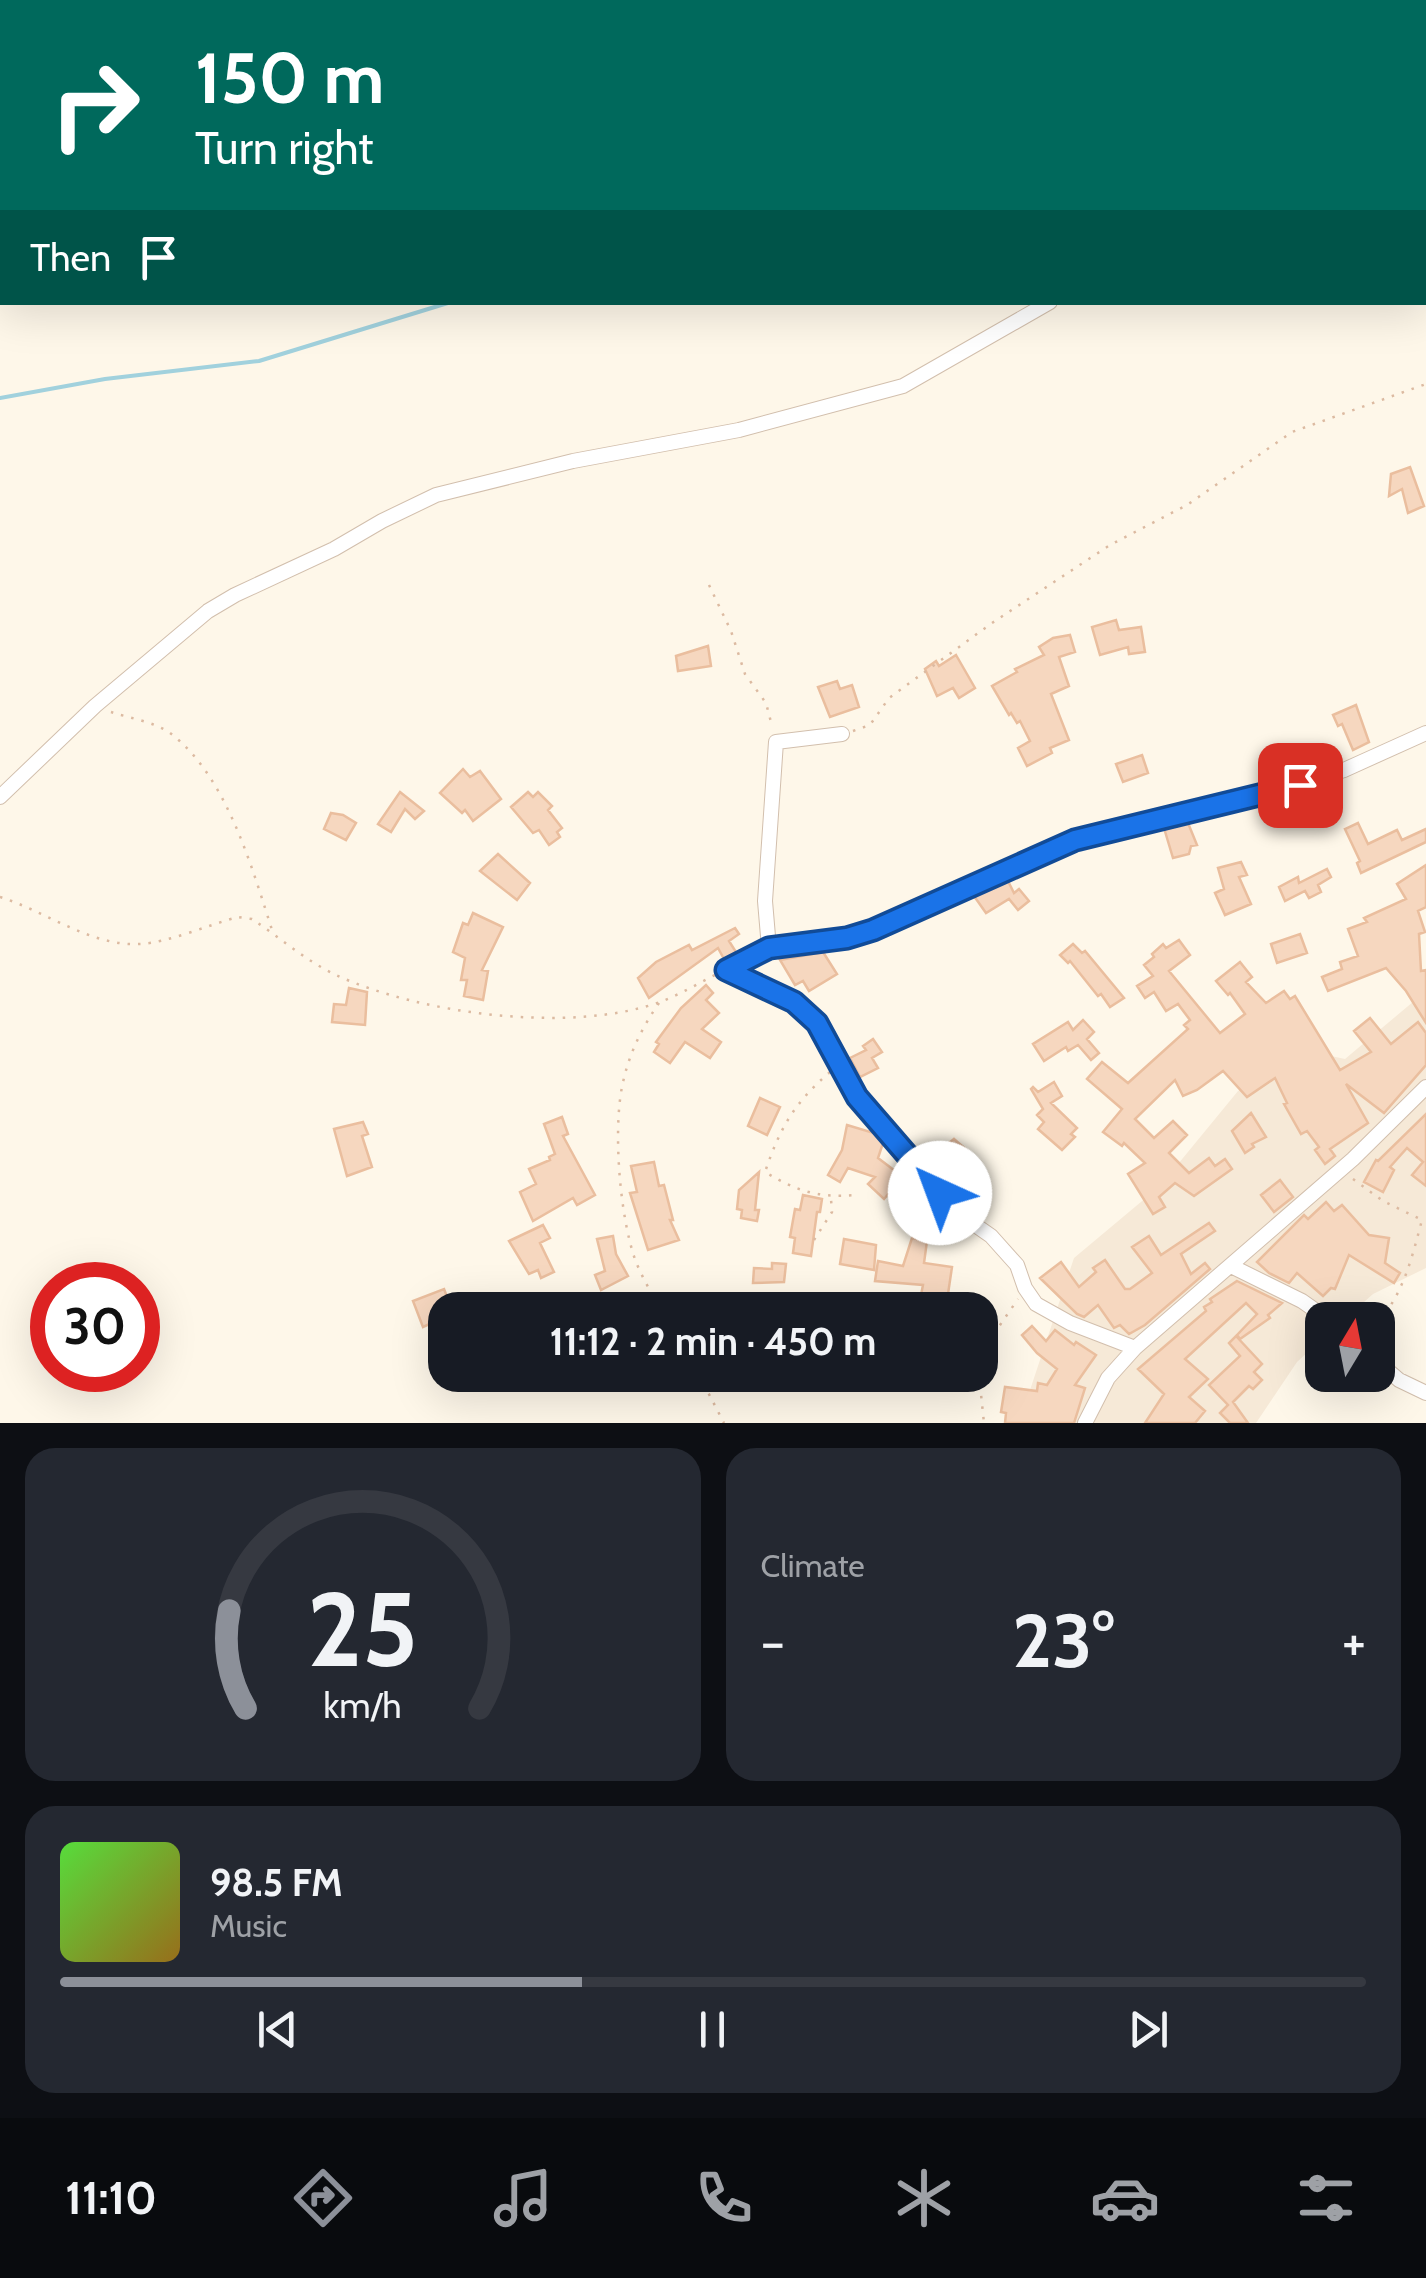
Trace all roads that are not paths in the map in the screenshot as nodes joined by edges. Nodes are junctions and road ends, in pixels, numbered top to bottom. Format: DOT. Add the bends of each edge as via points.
graph roads {
  1 [pos="1045,305"];
  2 [pos="1426,733"];
  3 [pos="842,734"];
  4 [pos="0,796"];
  5 [pos="769,948"];
  6 [pos="1426,1087"];
  7 [pos="1230,1266"];
  8 [pos="1305,1302"];
  9 [pos="1135,1348"];
  10 [pos="1395,1377"];
  11 [pos="1426,1393"];
  12 [pos="1085,1423"];
  1 -- 4 [label="street" via="903,386 738,430 573,460 436,495 222,603 95,706"];
  2 -- 5 [label="street" via="1300,785 1075,840 859,935"];
  3 -- 5 [label="street" via="776,742 765,901"];
  5 -- 9 [label="street" via="726,970 808,1014 857,1097 958,1213 1017,1266 1036,1304"];
  6 -- 7 [label="street"];
  7 -- 8 [label="street"];
  7 -- 9 [label="street"];
  9 -- 12 [label="street" via="1108,1378"];
  10 -- 11 [label="street"];
}
